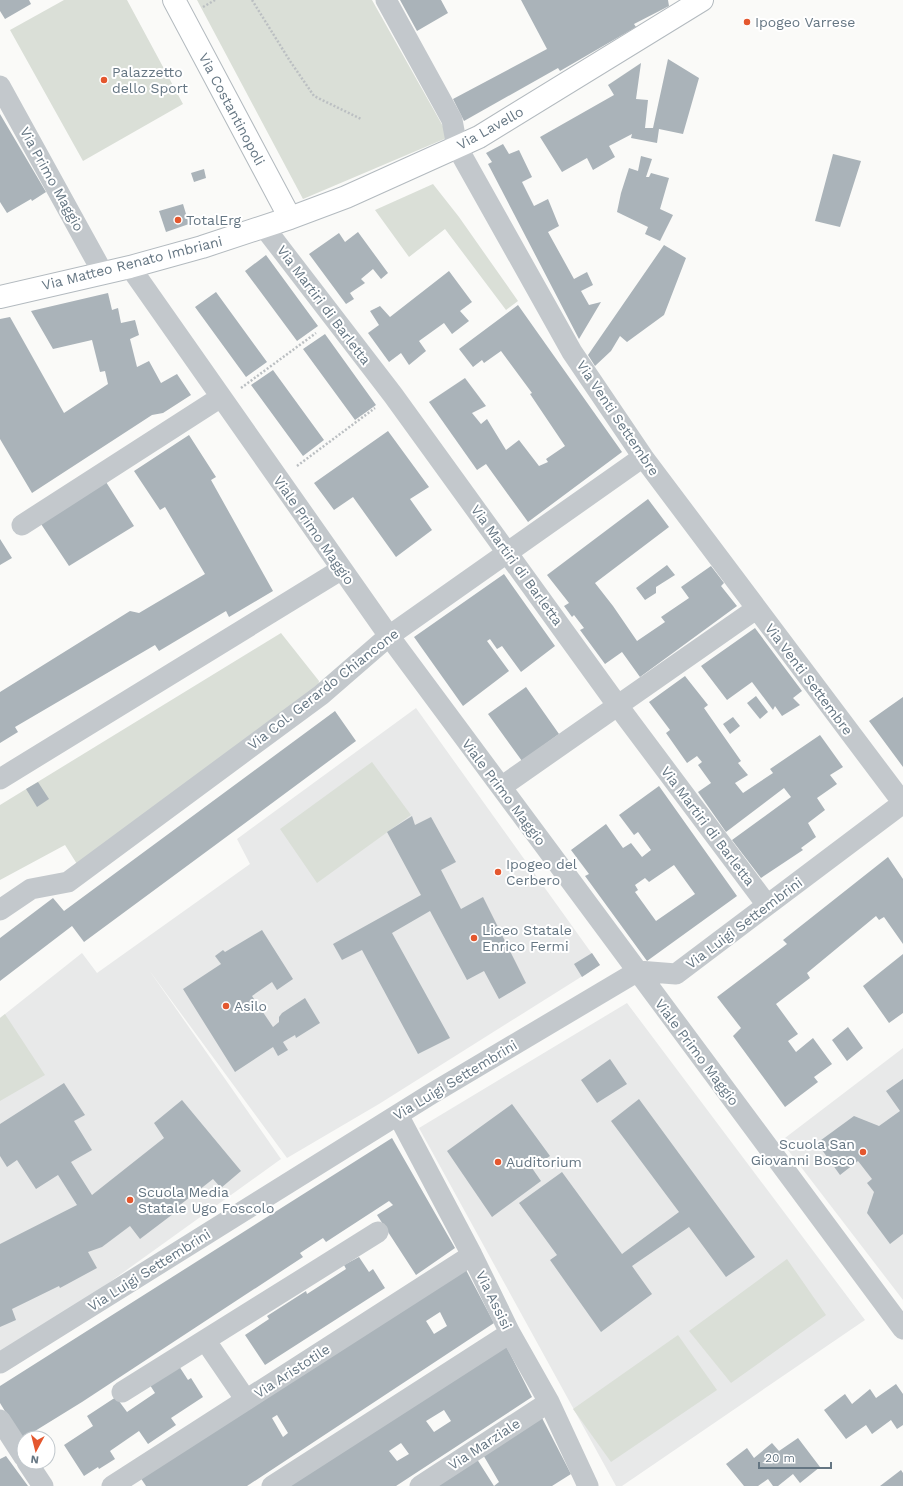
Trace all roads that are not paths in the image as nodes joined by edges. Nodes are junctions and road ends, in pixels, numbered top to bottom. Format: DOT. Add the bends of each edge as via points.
graph roads {
  1 [pos="174,0"];
  2 [pos="386,0"];
  3 [pos="702,0"];
  4 [pos="0,86"];
  5 [pos="457,147"];
  6 [pos="290,218"];
  7 [pos="264,227"];
  8 [pos="130,267"];
  9 [pos="103,273"];
  10 [pos="0,297"];
  11 [pos="223,399"];
  12 [pos="643,457"];
  13 [pos="22,525"];
  14 [pos="508,552"];
  15 [pos="342,569"];
  16 [pos="756,609"];
  17 [pos="389,636"];
  18 [pos="618,706"];
  19 [pos="0,779"];
  20 [pos="501,787"];
  21 [pos="903,803"];
  22 [pos="767,905"];
  23 [pos="0,910"];
  24 [pos="638,971"];
  25 [pos="398,1114"];
  26 [pos="378,1232"];
  27 [pos="472,1255"];
  28 [pos="903,1330"];
  29 [pos="510,1333"];
  30 [pos="205,1340"];
  31 [pos="0,1363"];
  32 [pos="122,1392"];
  33 [pos="246,1400"];
  34 [pos="548,1402"];
  35 [pos="0,1420"];
  36 [pos="16,1445"];
  37 [pos="32,1470"];
  38 [pos="583,1484"];
  39 [pos="42,1486"];
  40 [pos="112,1486"];
  41 [pos="272,1486"];
  42 [pos="420,1486"];
  1 -- 6 [label="street, Via Costantinopoli"];
  2 -- 5 [label="street, Via Venti Settembre" via="452,120"];
  3 -- 5 [label="street, Via Lavello" via="479,137"];
  4 -- 9 [label="street, Via Primo Maggio"];
  5 -- 6 [label="street, Via Lavello" via="346,197"];
  5 -- 12 [label="street, Via Venti Settembre" via="572,352"];
  6 -- 7 [label="street, Via Lavello"];
  7 -- 8 [label="street, Via Matteo Renato Imbriani"];
  7 -- 14 [label="street, Via Martiri di Barletta" via="393,395"];
  8 -- 9 [label="street, Via Matteo Renato Imbriani"];
  8 -- 11 [label="street, Viale Primo Maggio"];
  9 -- 10 [label="street, Via Matteo Renato Imbriani"];
  11 -- 13 [label="street"];
  11 -- 15 [label="street, Viale Primo Maggio"];
  12 -- 14 [label="street, Via Col. Gerardo Chiancone"];
  12 -- 16 [label="street, Via Venti Settembre"];
  14 -- 17 [label="street, Via Col. Gerardo Chiancone"];
  14 -- 18 [label="street, Via Martiri di Barletta"];
  15 -- 17 [label="street, Viale Primo Maggio"];
  15 -- 19 [label="street"];
  16 -- 18 [label="street"];
  16 -- 21 [label="street, Via Venti Settembre"];
  17 -- 20 [label="street, Viale Primo Maggio"];
  17 -- 23 [label="street, Via Col. Gerardo Chiancone" via="320,695 68,882 31,889"];
  18 -- 20 [label="street"];
  18 -- 22 [label="street, Via Martiri di Barletta"];
  20 -- 24 [label="street, Viale Primo Maggio"];
  21 -- 22 [label="street, Via Luigi Settembrini"];
  22 -- 24 [label="street, Via Luigi Settembrini" via="676,974"];
  24 -- 25 [label="street, Via Luigi Settembrini"];
  24 -- 28 [label="street, Viale Primo Maggio"];
  25 -- 27 [label="street, Via Assisi"];
  25 -- 31 [label="street, Via Luigi Settembrini"];
  26 -- 30 [label="street"];
  27 -- 29 [label="street, Via Assisi"];
  27 -- 33 [label="street, Via Aristotile"];
  29 -- 34 [label="street, Via Assisi"];
  29 -- 41 [label="street"];
  30 -- 32 [label="street"];
  30 -- 33 [label="street"];
  33 -- 40 [label="street, Via Aristotile"];
  34 -- 38 [label="street, Via Assisi"];
  34 -- 42 [label="street, Via Marziale"];
  35 -- 36 [label="street"];
  37 -- 39 [label="street"];
}
